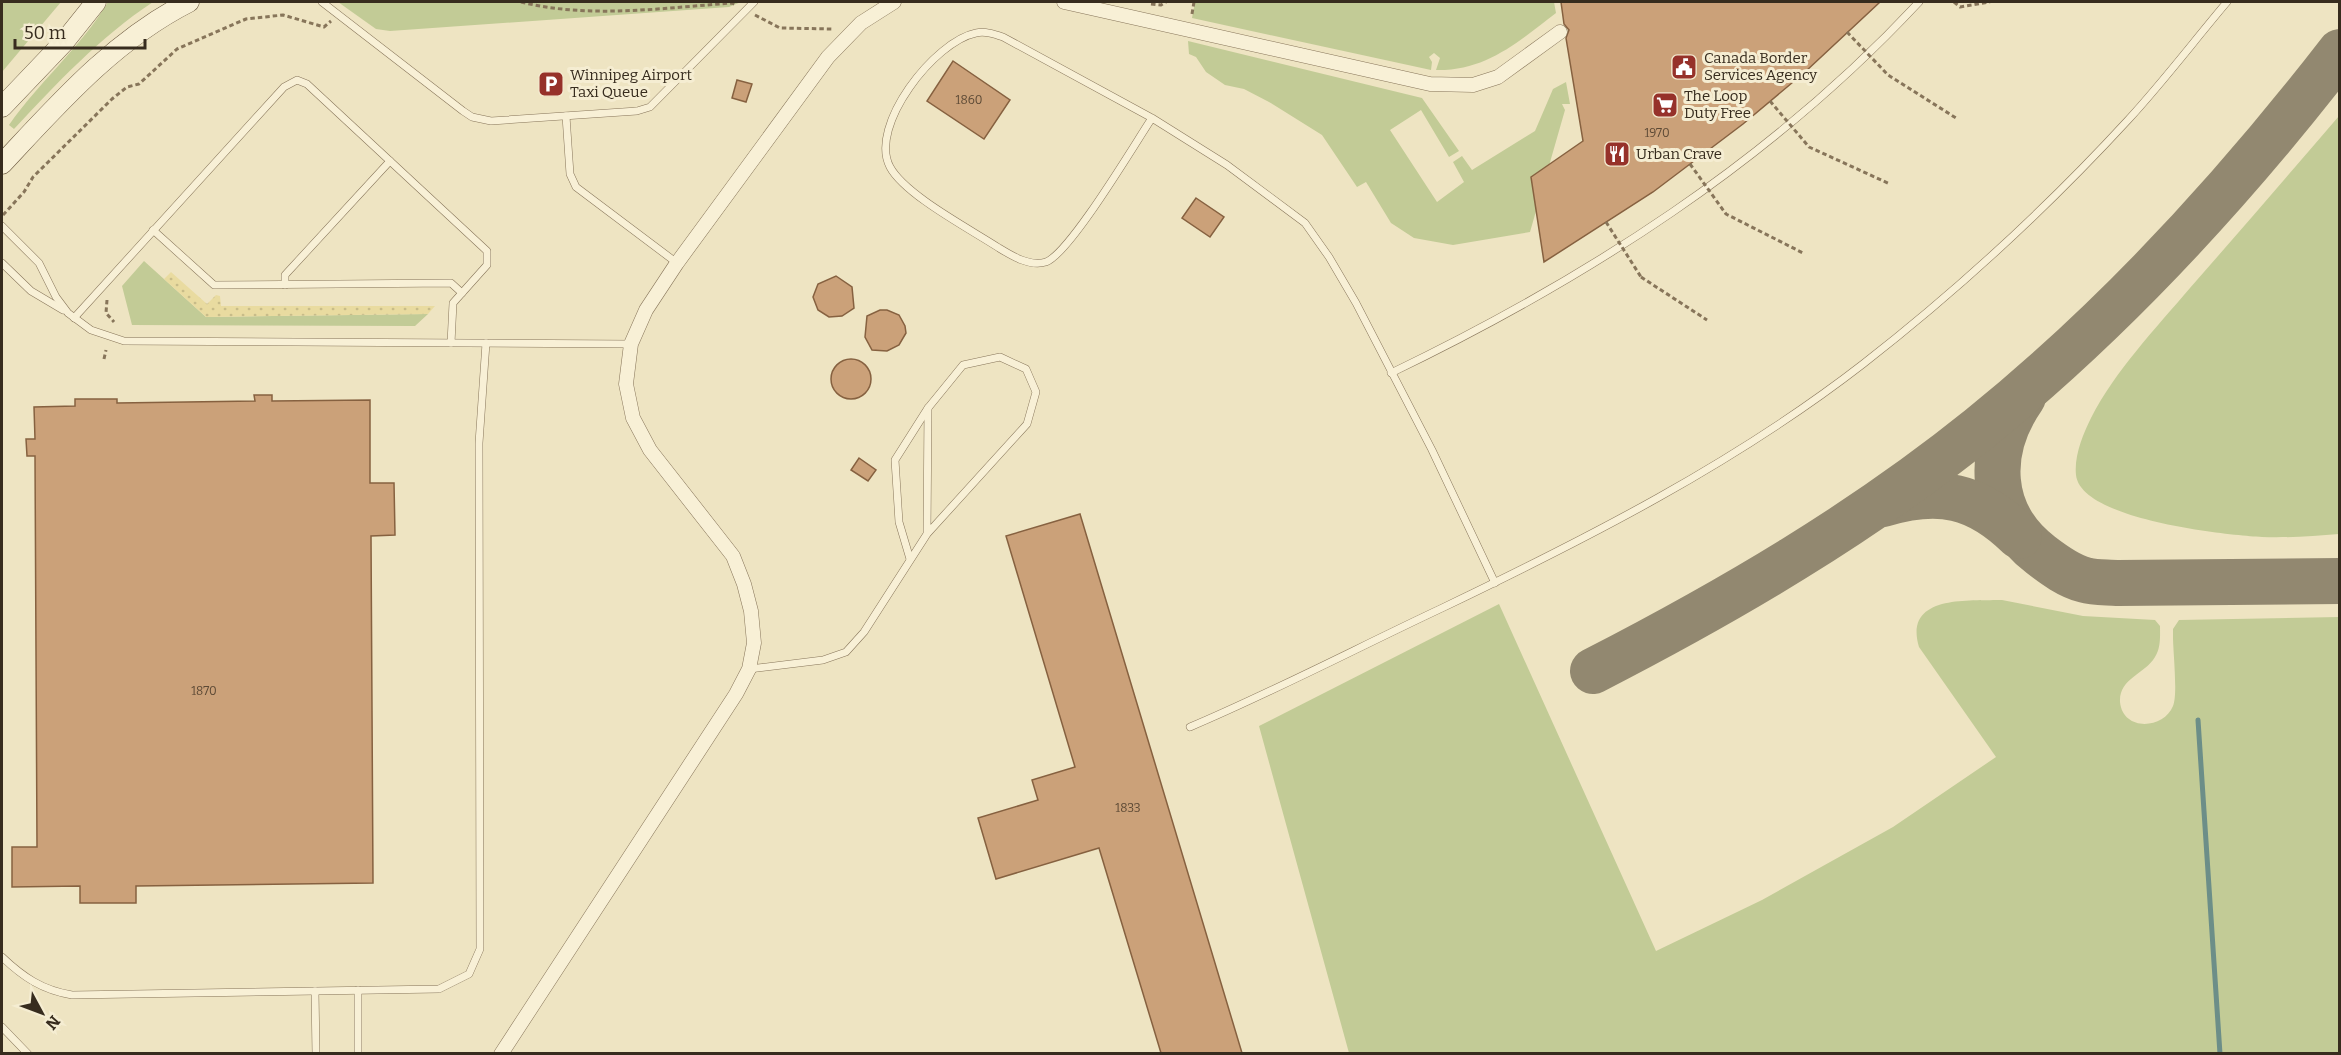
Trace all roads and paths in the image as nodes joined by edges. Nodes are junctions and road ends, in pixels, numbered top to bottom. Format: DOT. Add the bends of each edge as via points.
graph roads {
  1 [pos="96,2"];
  2 [pos="189,2"];
  3 [pos="322,2"];
  4 [pos="521,2"];
  5 [pos="754,2"];
  6 [pos="894,2"];
  7 [pos="1064,2"];
  8 [pos="1919,2"];
  9 [pos="1954,2"];
  10 [pos="1990,2"];
  11 [pos="2227,2"];
  12 [pos="745,10"];
  13 [pos="338,14"];
  14 [pos="861,23"];
  15 [pos="1560,32"];
  16 [pos="1847,32"];
  17 [pos="1770,101"];
  18 [pos="2,107"];
  19 [pos="566,116"];
  20 [pos="1152,118"];
  21 [pos="1956,118"];
  22 [pos="7,158"];
  23 [pos="390,161"];
  24 [pos="1690,164"];
  25 [pos="2,170"];
  26 [pos="1890,184"];
  27 [pos="2,217"];
  28 [pos="1606,222"];
  29 [pos="2,226"];
  30 [pos="153,230"];
  31 [pos="1803,253"];
  32 [pos="2,263"];
  33 [pos="677,263"];
  34 [pos="285,285"];
  35 [pos="462,293"];
  36 [pos="71,315"];
  37 [pos="1707,320"];
  38 [pos="451,343"];
  39 [pos="486,343"];
  40 [pos="631,344"];
  41 [pos="106,350"];
  42 [pos="104,359"];
  43 [pos="1391,373"];
  44 [pos="928,408"];
  45 [pos="927,534"];
  46 [pos="910,559"];
  47 [pos="1495,583"];
  48 [pos="749,669"];
  49 [pos="1190,727"];
  50 [pos="2,957"];
  51 [pos="358,990"];
  52 [pos="315,991"];
  53 [pos="2,1027"];
  54 [pos="28,1053"];
  55 [pos="316,1053"];
  56 [pos="358,1053"];
  57 [pos="501,1053"];
  1 -- 18 [label="main road"];
  2 -- 22 [label="main road" via="146,26 108,56"];
  3 -- 13 [label="lane"];
  4 -- 12 [label="path" via="596,12 732,3"];
  5 -- 12 [label="lane"];
  6 -- 14 [label="street"];
  7 -- 15 [label="street" via="1431,84 1473,85 1498,76"];
  8 -- 43 [label="lane" via="1837,83 1689,202 1519,309"];
  9 -- 10 [label="path" via="1960,7"];
  11 -- 47 [label="lane" via="2094,156 2008,241 1911,325 1811,401 1704,470"];
  12 -- 14 [label="path" via="780,28 829,29"];
  12 -- 19 [label="lane" via="650,107"];
  13 -- 19 [label="lane" via="472,117 492,121"];
  13 -- 27 [label="path" via="324,27 283,15 246,19 177,49 139,84 112,99 33,177"];
  14 -- 33 [label="street" via="828,57"];
  16 -- 21 [label="path, bridge" via="1888,75"];
  17 -- 26 [label="path, bridge" via="1809,147"];
  19 -- 33 [label="lane" via="570,174 576,187"];
  20 -- 20 [label="lane" via="1003,37 977,33 938,52 924,69 895,115 884,146 890,167 904,186 999,249 1035,264 1054,257 1074,233"];
  20 -- 43 [label="lane" via="1227,165 1305,223 1356,303"];
  22 -- 25 [label="lane"];
  23 -- 30 [label="lane" via="307,84 293,81"];
  23 -- 34 [label="lane" via="285,275"];
  23 -- 35 [label="lane" via="487,250 487,265"];
  24 -- 31 [label="path, bridge" via="1726,214"];
  28 -- 37 [label="path, bridge" via="1641,278"];
  29 -- 36 [label="lane" via="39,263 56,297"];
  30 -- 34 [label="lane" via="214,285"];
  30 -- 36 [label="lane"];
  32 -- 36 [label="lane" via="38,296"];
  33 -- 40 [label="street" via="646,310"];
  34 -- 35 [label="lane" via="451,283"];
  35 -- 38 [label="lane" via="453,303"];
  36 -- 38 [label="lane" via="101,335 139,343"];
  38 -- 39 [label="lane"];
  39 -- 40 [label="lane"];
  39 -- 51 [label="lane" via="479,443 480,949 469,974 439,989"];
  40 -- 48 [label="street" via="626,384 633,418 650,450 733,556 744,584 754,643"];
  41 -- 42 [label="path"];
  43 -- 47 [label="lane"];
  44 -- 45 [label="lane"];
  44 -- 45 [label="lane" via="963,365 1000,357 1026,369 1036,392 1027,424"];
  44 -- 46 [label="lane" via="895,460 899,522"];
  45 -- 46 [label="lane"];
  46 -- 48 [label="lane" via="864,632 846,652 823,660"];
  47 -- 49 [label="lane"];
  48 -- 57 [label="street" via="717,725"];
  50 -- 52 [label="lane" via="20,975 38,985 72,995"];
  51 -- 52 [label="lane"];
  51 -- 56 [label="lane"];
  52 -- 55 [label="lane"];
  53 -- 54 [label="lane"];
}
